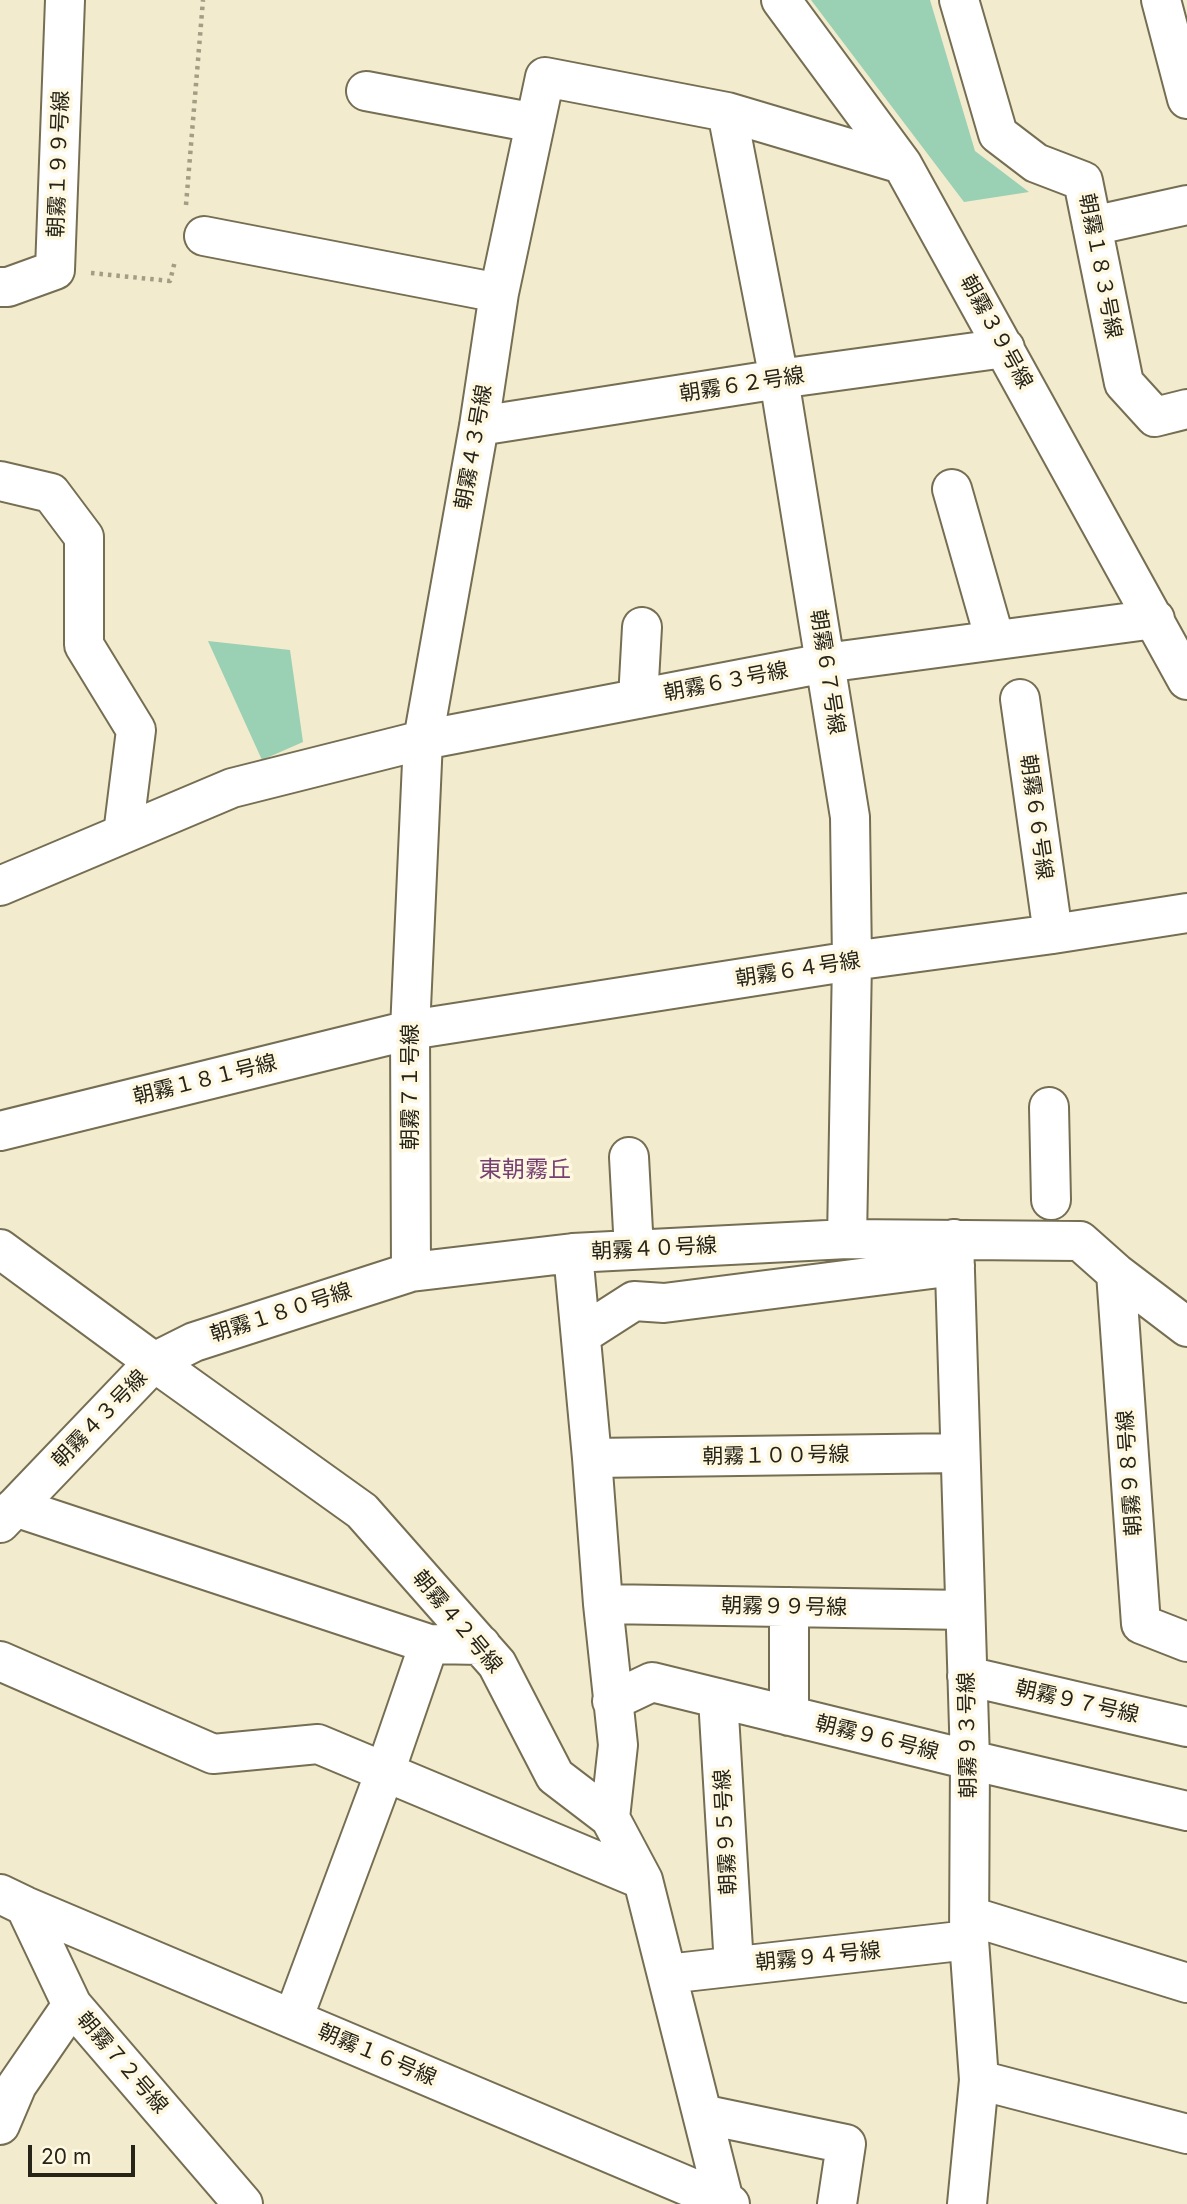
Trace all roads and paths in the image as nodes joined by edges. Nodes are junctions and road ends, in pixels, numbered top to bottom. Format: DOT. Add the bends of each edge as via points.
graph roads {
  1 [pos="65,0"];
  2 [pos="203,0"];
  3 [pos="781,0"];
  4 [pos="959,0"];
  5 [pos="1161,0"];
  6 [pos="366,91"];
  7 [pos="1187,99"];
  8 [pos="727,112"];
  9 [pos="535,123"];
  10 [pos="902,164"];
  11 [pos="1187,205"];
  12 [pos="1092,226"];
  13 [pos="194,235"];
  14 [pos="55,270"];
  15 [pos="0,287"];
  16 [pos="499,293"];
  17 [pos="1005,348"];
  18 [pos="779,379"];
  19 [pos="1187,409"];
  20 [pos="479,426"];
  21 [pos="0,481"];
  22 [pos="951,489"];
  23 [pos="1155,619"];
  24 [pos="642,627"];
  25 [pos="995,640"];
  26 [pos="825,663"];
  27 [pos="1187,680"];
  28 [pos="638,699"];
  29 [pos="1020,699"];
  30 [pos="423,740"];
  31 [pos="123,834"];
  32 [pos="0,886"];
  33 [pos="1187,913"];
  34 [pos="1053,934"];
  35 [pos="852,961"];
  36 [pos="410,1030"];
  37 [pos="1049,1107"];
  38 [pos="0,1131"];
  39 [pos="629,1157"];
  40 [pos="1051,1200"];
  41 [pos="846,1239"];
  42 [pos="0,1249"];
  43 [pos="634,1250"];
  44 [pos="954,1253"];
  45 [pos="573,1254"];
  46 [pos="411,1272"];
  47 [pos="1116,1273"];
  48 [pos="1187,1327"];
  49 [pos="581,1335"];
  50 [pos="154,1362"];
  51 [pos="960,1453"];
  52 [pos="592,1458"];
  53 [pos="13,1498"];
  54 [pos="603,1604"];
  55 [pos="789,1607"];
  56 [pos="965,1610"];
  57 [pos="1187,1642"];
  58 [pos="429,1644"];
  59 [pos="481,1645"];
  60 [pos="0,1661"];
  61 [pos="967,1676"];
  62 [pos="718,1698"];
  63 [pos="612,1701"];
  64 [pos="789,1716"];
  65 [pos="1187,1727"];
  66 [pos="970,1760"];
  67 [pos="385,1772"];
  68 [pos="1187,1811"];
  69 [pos="610,1818"];
  70 [pos="643,1880"];
  71 [pos="12,1900"];
  72 [pos="970,1928"];
  73 [pos="734,1966"];
  74 [pos="667,1974"];
  75 [pos="1187,1983"];
  76 [pos="72,2005"];
  77 [pos="293,2019"];
  78 [pos="9,2079"];
  79 [pos="979,2080"];
  80 [pos="702,2114"];
  81 [pos="0,2125"];
  82 [pos="1187,2134"];
  83 [pos="727,2203"];
  84 [pos="243,2204"];
  85 [pos="837,2204"];
  86 [pos="967,2204"];
  1 -- 14 [label="street, 朝霧１９９号線"];
  2 -- 13 [label="path"];
  3 -- 10 [label="street, 朝霧３９号線"];
  4 -- 12 [label="street, 朝霧１８３号線" via="998,134 1036,163 1083,181"];
  5 -- 7 [label="street"];
  6 -- 9 [label="street"];
  8 -- 9 [label="street, 朝霧４３号線" via="545,77"];
  8 -- 10 [label="street, 朝霧４３号線"];
  8 -- 18 [label="street, 朝霧６７号線"];
  9 -- 16 [label="street, 朝霧４３号線"];
  10 -- 17 [label="street, 朝霧３９号線"];
  11 -- 12 [label="street"];
  12 -- 19 [label="street, 朝霧１８３号線" via="1124,383 1155,417"];
  13 -- 14 [label="path" via="170,281"];
  13 -- 16 [label="street"];
  14 -- 15 [label="street"];
  16 -- 20 [label="street, 朝霧４３号線"];
  17 -- 18 [label="street, 朝霧６２号線"];
  17 -- 23 [label="street, 朝霧３９号線"];
  18 -- 20 [label="street, 朝霧６２号線"];
  18 -- 26 [label="street, 朝霧６７号線"];
  20 -- 30 [label="street, 朝霧４３号線"];
  21 -- 31 [label="street" via="51,493 85,537 84,645 136,730"];
  22 -- 25 [label="street"];
  23 -- 25 [label="street, 朝霧６３号線"];
  23 -- 27 [label="street, 朝霧３９号線"];
  24 -- 28 [label="street"];
  25 -- 26 [label="street, 朝霧６３号線"];
  26 -- 28 [label="street, 朝霧６３号線"];
  26 -- 35 [label="street, 朝霧６７号線" via="850,817"];
  28 -- 30 [label="street, 朝霧６３号線"];
  29 -- 34 [label="street, 朝霧６６号線"];
  30 -- 31 [label="street" via="232,789"];
  30 -- 36 [label="street, 朝霧７１号線"];
  31 -- 32 [label="street"];
  33 -- 34 [label="street, 朝霧６４号線"];
  34 -- 35 [label="street, 朝霧６４号線"];
  35 -- 36 [label="street, 朝霧６４号線"];
  35 -- 41 [label="street, 朝霧６７号線"];
  36 -- 38 [label="street, 朝霧１８１号線"];
  36 -- 46 [label="street, 朝霧７１号線"];
  37 -- 40 [label="street"];
  39 -- 43 [label="street"];
  41 -- 43 [label="street, 朝霧４０号線"];
  41 -- 44 [label="street, 朝霧４０号線"];
  42 -- 50 [label="street, 朝霧４３号線"];
  43 -- 45 [label="street, 朝霧４０号線"];
  44 -- 47 [label="street, 朝霧４０号線" via="1080,1241"];
  44 -- 49 [label="street" via="664,1303 634,1301"];
  44 -- 51 [label="street, 朝霧９３号線"];
  45 -- 46 [label="street"];
  45 -- 49 [label="street, 朝霧４０号線"];
  46 -- 50 [label="street, 朝霧１８０号線" via="194,1342"];
  47 -- 48 [label="street, 朝霧４０号線"];
  47 -- 57 [label="street, 朝霧９８号線" via="1141,1624"];
  49 -- 52 [label="street, 朝霧４０号線"];
  50 -- 53 [label="street, 朝霧４３号線"];
  50 -- 59 [label="street, 朝霧４２号線" via="362,1511"];
  51 -- 52 [label="street, 朝霧１００号線"];
  51 -- 56 [label="street, 朝霧９３号線"];
  52 -- 54 [label="street, 朝霧４０号線"];
  53 -- 58 [label="street"];
  54 -- 55 [label="street, 朝霧９９号線"];
  54 -- 63 [label="street, 朝霧４０号線"];
  55 -- 56 [label="street, 朝霧９９号線"];
  55 -- 64 [label="street"];
  56 -- 61 [label="street, 朝霧９３号線"];
  58 -- 59 [label="street"];
  58 -- 67 [label="street"];
  59 -- 69 [label="street, 朝霧４２号線" via="497,1664 555,1776"];
  60 -- 67 [label="street" via="213,1754 318,1744"];
  61 -- 65 [label="street, 朝霧９７号線"];
  61 -- 66 [label="street, 朝霧９３号線"];
  62 -- 63 [label="street, 朝霧９６号線" via="652,1682"];
  62 -- 64 [label="street, 朝霧９６号線"];
  62 -- 73 [label="street, 朝霧９５号線"];
  63 -- 69 [label="street, 朝霧４０号線" via="618,1745"];
  64 -- 66 [label="street, 朝霧９６号線"];
  66 -- 68 [label="street, 朝霧９６号線"];
  66 -- 72 [label="street, 朝霧９３号線"];
  67 -- 70 [label="street"];
  67 -- 77 [label="street"];
  69 -- 70 [label="street, 朝霧４２号線"];
  70 -- 74 [label="street, 朝霧４２号線"];
  71 -- 76 [label="street, 朝霧７２号線"];
  71 -- 77 [label="street, 朝霧１６号線"];
  72 -- 73 [label="street, 朝霧９４号線"];
  72 -- 75 [label="street, 朝霧９４号線"];
  72 -- 79 [label="street, 朝霧９３号線"];
  73 -- 74 [label="street, 朝霧９４号線"];
  74 -- 80 [label="street, 朝霧４２号線"];
  76 -- 78 [label="street"];
  76 -- 84 [label="street, 朝霧７２号線"];
  77 -- 83 [label="street, 朝霧１６号線"];
  78 -- 81 [label="street"];
  79 -- 82 [label="street"];
  79 -- 86 [label="street, 朝霧９３号線"];
  80 -- 83 [label="street, 朝霧４２号線"];
  80 -- 85 [label="street" via="846,2144"];
}
